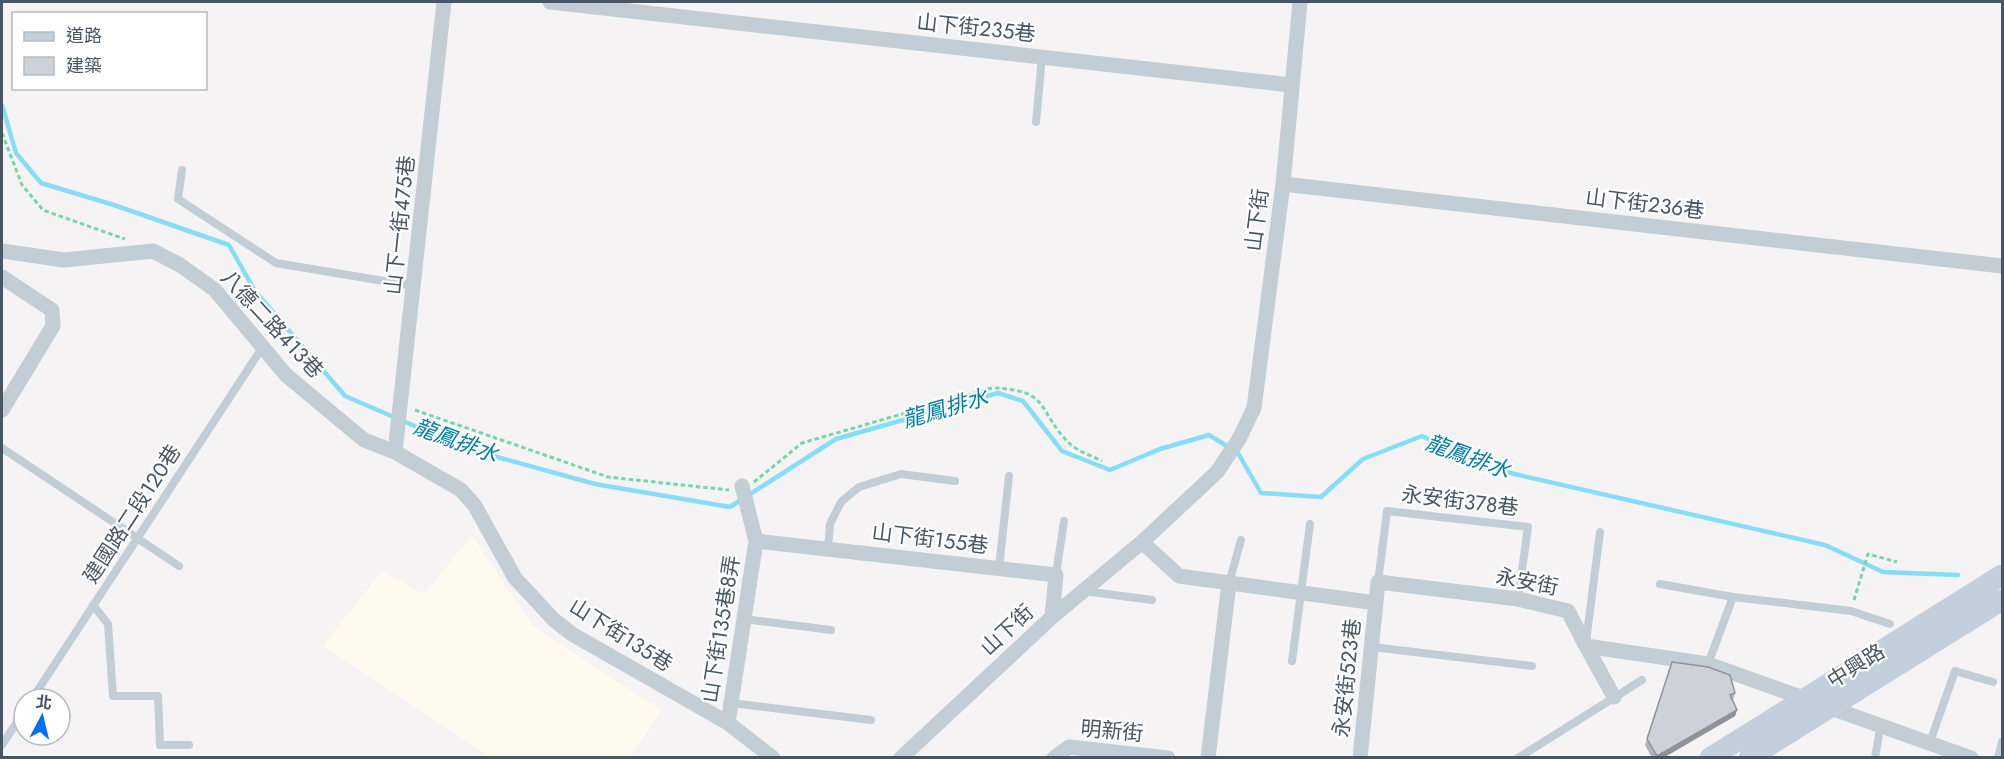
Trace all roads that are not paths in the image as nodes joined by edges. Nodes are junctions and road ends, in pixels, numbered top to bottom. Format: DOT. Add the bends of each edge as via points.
graph roads {
  1 [pos="444,2"];
  2 [pos="550,2"];
  3 [pos="1300,2"];
  4 [pos="1042,57"];
  5 [pos="1291,85"];
  6 [pos="1036,122"];
  7 [pos="182,170"];
  8 [pos="1283,184"];
  9 [pos="2,251"];
  10 [pos="2002,266"];
  11 [pos="2,277"];
  12 [pos="415,286"];
  13 [pos="262,348"];
  14 [pos="2,410"];
  15 [pos="395,445"];
  16 [pos="2,448"];
  17 [pos="1009,476"];
  18 [pos="955,481"];
  19 [pos="743,489"];
  20 [pos="1064,521"];
  21 [pos="1310,524"];
  22 [pos="1600,532"];
  23 [pos="138,537"];
  24 [pos="756,540"];
  25 [pos="1241,540"];
  26 [pos="1142,542"];
  27 [pos="828,549"];
  28 [pos="179,566"];
  29 [pos="999,568"];
  30 [pos="1056,575"];
  31 [pos="2002,575"];
  32 [pos="1378,582"];
  33 [pos="1230,583"];
  34 [pos="1660,584"];
  35 [pos="1083,591"];
  36 [pos="1300,593"];
  37 [pos="1733,597"];
  38 [pos="1518,599"];
  39 [pos="1152,600"];
  40 [pos="2002,600"];
  41 [pos="1376,603"];
  42 [pos="93,605"];
  43 [pos="1052,617"];
  44 [pos="744,619"];
  45 [pos="1890,624"];
  46 [pos="831,630"];
  47 [pos="1586,646"];
  48 [pos="1372,647"];
  49 [pos="1292,661"];
  50 [pos="1708,664"];
  51 [pos="1532,666"];
  52 [pos="1642,680"];
  53 [pos="1993,682"];
  54 [pos="40,687"];
  55 [pos="1614,697"];
  56 [pos="1803,699"];
  57 [pos="731,703"];
  58 [pos="1830,706"];
  59 [pos="871,720"];
  60 [pos="728,723"];
  61 [pos="1881,724"];
  62 [pos="12,730"];
  63 [pos="1930,742"];
  64 [pos="2002,742"];
  65 [pos="2,745"];
  66 [pos="189,745"];
  67 [pos="773,758"];
  68 [pos="901,758"];
  69 [pos="1054,758"];
  70 [pos="1168,758"];
  71 [pos="1208,758"];
  72 [pos="1359,758"];
  73 [pos="1518,758"];
  74 [pos="1710,758"];
  75 [pos="1749,758"];
  76 [pos="1875,758"];
  77 [pos="1971,758"];
  78 [pos="1998,758"];
  1 -- 12 [label="street, 山下一街475巷"];
  2 -- 4 [label="street, 山下街235巷"];
  3 -- 5 [label="street, 山下街"];
  4 -- 5 [label="street, 山下街235巷"];
  4 -- 6 [label="lane"];
  5 -- 8 [label="street, 山下街"];
  7 -- 12 [label="lane" via="178,199 276,263"];
  8 -- 10 [label="street, 山下街236巷"];
  8 -- 26 [label="street, 山下街" via="1254,408 1225,463"];
  9 -- 13 [label="street, 八德二路413巷" via="64,260 153,251 215,290"];
  11 -- 14 [label="street" via="52,310 53,326"];
  12 -- 15 [label="street, 山下一街475巷"];
  13 -- 15 [label="street, 八德二路413巷" via="286,375 364,440"];
  13 -- 23 [label="lane, 建國路二段120巷"];
  15 -- 60 [label="street, 山下街135巷" via="461,490 475,506 515,578 554,620"];
  16 -- 23 [label="lane"];
  17 -- 29 [label="lane"];
  18 -- 27 [label="lane" via="901,474 860,487 841,502 830,524"];
  19 -- 24 [label="street"];
  20 -- 30 [label="lane"];
  21 -- 36 [label="lane"];
  22 -- 47 [label="lane"];
  23 -- 28 [label="lane"];
  23 -- 42 [label="lane, 建國路二段120巷"];
  24 -- 27 [label="street, 山下街155巷"];
  24 -- 44 [label="street, 山下街135巷8弄"];
  25 -- 33 [label="lane"];
  26 -- 33 [label="street" via="1179,576"];
  26 -- 35 [label="street, 山下街"];
  27 -- 29 [label="street, 山下街155巷"];
  29 -- 30 [label="street, 山下街155巷"];
  30 -- 43 [label="street"];
  31 -- 56 [label="street, 中興路"];
  32 -- 38 [label="street, 永安街"];
  32 -- 38 [label="lane, 永安街378巷" via="1387,511 1528,527"];
  32 -- 41 [label="street"];
  33 -- 36 [label="street"];
  33 -- 71 [label="street"];
  34 -- 37 [label="lane"];
  35 -- 39 [label="lane"];
  35 -- 43 [label="street, 山下街"];
  36 -- 41 [label="street"];
  36 -- 49 [label="lane"];
  37 -- 45 [label="lane" via="1851,611"];
  37 -- 50 [label="lane"];
  38 -- 47 [label="street, 永安街" via="1568,611"];
  40 -- 58 [label="street, 中興路"];
  41 -- 48 [label="street, 永安街523巷"];
  42 -- 54 [label="lane, 建國路二段120巷"];
  42 -- 66 [label="lane" via="108,624 113,696 158,696 160,745"];
  43 -- 68 [label="street, 山下街"];
  44 -- 46 [label="lane"];
  44 -- 57 [label="street, 山下街135巷8弄"];
  47 -- 50 [label="street"];
  47 -- 55 [label="street, 永安街"];
  48 -- 51 [label="lane"];
  48 -- 72 [label="street, 永安街523巷"];
  50 -- 56 [label="street"];
  52 -- 55 [label="lane"];
  53 -- 63 [label="lane" via="1955,671"];
  55 -- 73 [label="lane"];
  56 -- 58 [label="street"];
  56 -- 74 [label="street, 中興路"];
  57 -- 59 [label="lane"];
  57 -- 60 [label="street, 山下街135巷8弄"];
  58 -- 61 [label="street"];
  58 -- 75 [label="street, 中興路"];
  60 -- 67 [label="street, 山下街135巷"];
  61 -- 63 [label="street"];
  61 -- 76 [label="lane"];
  62 -- 65 [label="lane"];
  63 -- 77 [label="street"];
  64 -- 78 [label="lane"];
  69 -- 70 [label="street, 明新街" via="1069,747"];
}
